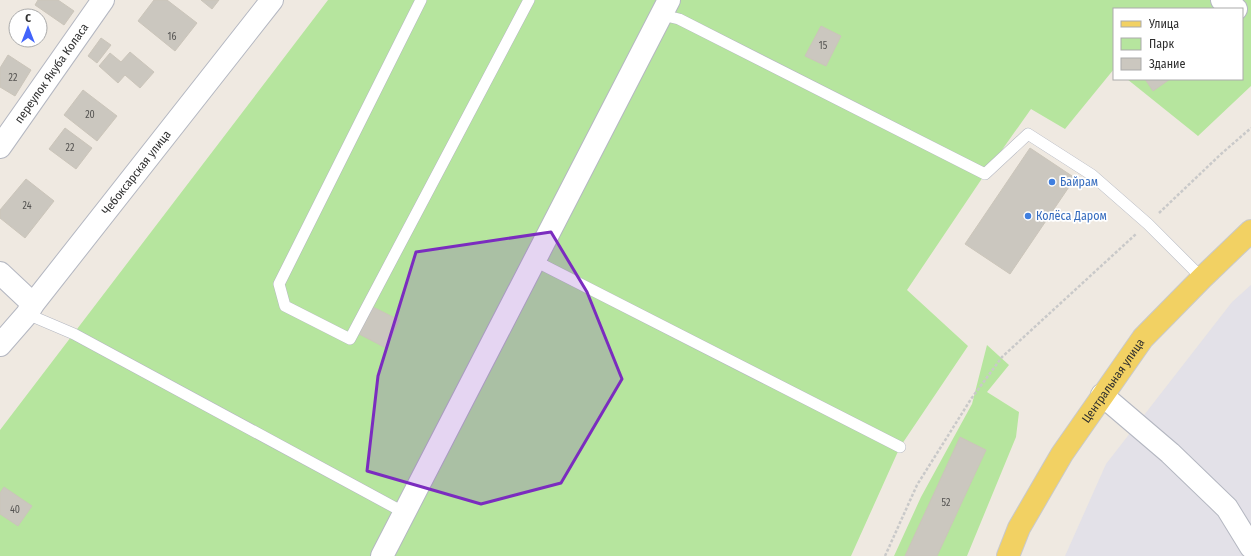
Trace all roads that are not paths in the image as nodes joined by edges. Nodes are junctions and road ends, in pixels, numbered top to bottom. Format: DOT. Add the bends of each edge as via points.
graph roads {
  1 [pos="103,0"];
  2 [pos="272,0"];
  3 [pos="422,0"];
  4 [pos="529,0"];
  5 [pos="1222,0"];
  6 [pos="665,7"];
  7 [pos="1234,8"];
  8 [pos="0,147"];
  9 [pos="1251,231"];
  10 [pos="535,260"];
  11 [pos="0,273"];
  12 [pos="1202,278"];
  13 [pos="30,309"];
  14 [pos="0,345"];
  15 [pos="1102,395"];
  16 [pos="900,447"];
  17 [pos="405,513"];
  18 [pos="1251,547"];
  19 [pos="382,556"];
  20 [pos="1008,556"];
  1 -- 8 [label="street, переулок Якуба Коласа"];
  2 -- 13 [label="street, Чебоксарская улица"];
  3 -- 4 [label="lane" via="279,284 285,306 350,339"];
  5 -- 7 [label="street"];
  6 -- 10 [label="street"];
  6 -- 12 [label="lane" via="679,19 985,174 1028,134 1092,175 1148,224"];
  9 -- 12 [label="main road, Центральная улица"];
  10 -- 16 [label="lane"];
  10 -- 17 [label="street"];
  11 -- 13 [label="street"];
  12 -- 15 [label="main road, Центральная улица" via="1143,338"];
  13 -- 14 [label="street, Чебоксарская улица"];
  13 -- 17 [label="lane"];
  15 -- 18 [label="street" via="1170,453 1226,508"];
  15 -- 20 [label="main road, Центральная улица" via="1062,454 1019,528"];
  17 -- 19 [label="street"];
}
